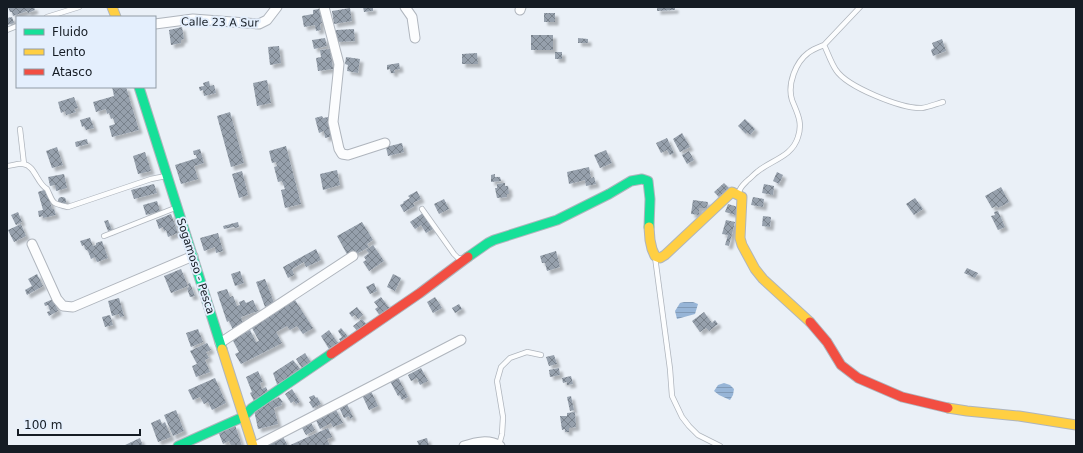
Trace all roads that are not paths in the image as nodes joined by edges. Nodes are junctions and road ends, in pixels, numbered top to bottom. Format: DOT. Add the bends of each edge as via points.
graph roads {
  1 [pos="79,7"];
  2 [pos="277,7"];
  3 [pos="324,7"];
  4 [pos="405,7"];
  5 [pos="860,7"];
  6 [pos="50,16"];
  7 [pos="156,24"];
  8 [pos="415,38"];
  9 [pos="824,45"];
  10 [pos="139,88"];
  11 [pos="943,102"];
  12 [pos="20,129"];
  13 [pos="385,143"];
  14 [pos="24,164"];
  15 [pos="7,166"];
  16 [pos="167,176"];
  17 [pos="738,194"];
  18 [pos="177,207"];
  19 [pos="422,209"];
  20 [pos="104,236"];
  21 [pos="32,244"];
  22 [pos="192,256"];
  23 [pos="353,256"];
  24 [pos="655,256"];
  25 [pos="466,260"];
  26 [pos="461,340"];
  27 [pos="220,343"];
  28 [pos="541,355"];
  29 [pos="243,417"];
  30 [pos="1076,425"];
  31 [pos="499,445"];
  32 [pos="178,446"];
  33 [pos="254,446"];
  34 [pos="464,446"];
  35 [pos="720,446"];
  1 -- 6 [label="lane"];
  2 -- 7 [label="street, Calle 23 A Sur" via="267,20 259,24 193,19"];
  3 -- 13 [label="street" via="339,64 333,122 339,149 342,154 348,156"];
  4 -- 8 [label="street" via="412,17"];
  5 -- 9 [label="lane"];
  9 -- 11 [label="lane" via="836,70 855,86 888,101 907,106 922,108"];
  9 -- 17 [label="lane" via="816,47 800,60 791,82 792,99 800,123 796,143 788,152 757,171 740,188"];
  10 -- 16 [label="street, Sogamoso - Pesca"];
  12 -- 14 [label="lane"];
  14 -- 15 [label="lane"];
  14 -- 16 [label="lane" via="31,167 54,204 68,207"];
  16 -- 18 [label="street, Sogamoso - Pesca"];
  17 -- 24 [label="street" via="732,192 726,196 663,257"];
  17 -- 30 [label="street" via="742,197 742,245 755,269 810,322 827,342 841,365 849,372 902,397 967,411"];
  18 -- 20 [label="lane"];
  18 -- 22 [label="street, Sogamoso - Pesca"];
  19 -- 25 [label="lane" via="454,254"];
  21 -- 22 [label="street" via="57,299 63,306 73,307"];
  22 -- 27 [label="street, Sogamoso - Pesca"];
  23 -- 27 [label="street"];
  24 -- 25 [label="street" via="650,238 648,181 638,179 561,219 500,237"];
  24 -- 35 [label="lane" via="672,396 689,426 698,436"];
  25 -- 29 [label="street" via="252,408"];
  26 -- 33 [label="street"];
  27 -- 29 [label="street, Sogamoso - Pesca"];
  28 -- 31 [label="lane" via="527,352 510,358 501,367 497,380 503,417"];
  29 -- 32 [label="street"];
  29 -- 33 [label="street, Sogamoso - Pesca"];
  31 -- 34 [label="street" via="486,441"];
}
